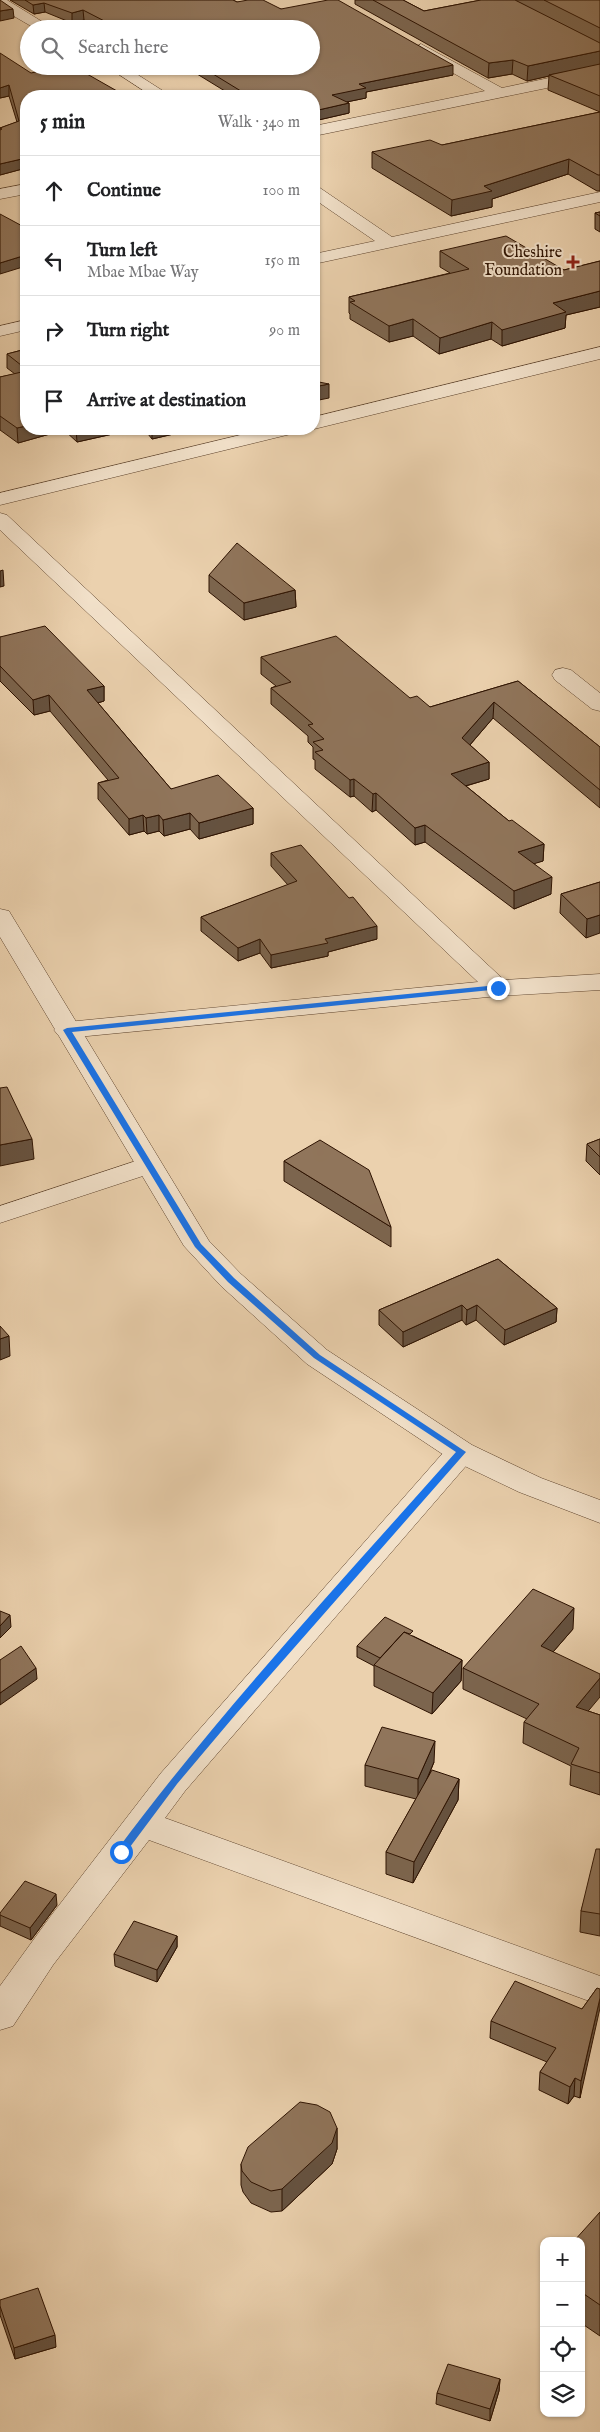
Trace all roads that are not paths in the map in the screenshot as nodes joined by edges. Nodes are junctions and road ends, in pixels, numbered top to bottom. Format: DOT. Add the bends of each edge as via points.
graph roads {
  1 [pos="0,2"];
  2 [pos="32,20"];
  3 [pos="407,42"];
  4 [pos="600,72"];
  5 [pos="128,75"];
  6 [pos="153,90"];
  7 [pos="498,92"];
  8 [pos="320,130"];
  9 [pos="20,190"];
  10 [pos="1,193"];
  11 [pos="320,196"];
  12 [pos="600,197"];
  13 [pos="388,242"];
  14 [pos="320,258"];
  15 [pos="20,326"];
  16 [pos="0,331"];
  17 [pos="600,353"];
  18 [pos="320,422"];
  19 [pos="263,435"];
  20 [pos="0,499"];
  21 [pos="0,519"];
  22 [pos="562,674"];
  23 [pos="600,704"];
  24 [pos="0,916"];
  25 [pos="600,982"];
  26 [pos="498,988"];
  27 [pos="67,1030"];
  28 [pos="148,1165"];
  29 [pos="0,1215"];
  30 [pos="461,1452"];
  31 [pos="600,1512"];
  32 [pos="143,1824"];
  33 [pos="600,1991"];
  34 [pos="0,2016"];
  1 -- 2 [label="street"];
  3 -- 7 [label="street"];
  4 -- 7 [label="street"];
  5 -- 6 [label="street"];
  7 -- 8 [label="street"];
  9 -- 10 [label="street"];
  11 -- 13 [label="street"];
  12 -- 13 [label="street"];
  13 -- 14 [label="street"];
  15 -- 16 [label="street"];
  17 -- 18 [label="street"];
  19 -- 20 [label="street"];
  21 -- 26 [label="street"];
  22 -- 23 [label="street"];
  24 -- 27 [label="street"];
  25 -- 26 [label="street"];
  26 -- 27 [label="street"];
  27 -- 28 [label="street"];
  28 -- 29 [label="street"];
  28 -- 30 [label="street" via="198,1246 231,1280 317,1356"];
  30 -- 31 [label="street" via="530,1485"];
  30 -- 32 [label="street" via="232,1711"];
  32 -- 33 [label="street"];
  32 -- 34 [label="street" via="26,1974"];
}
